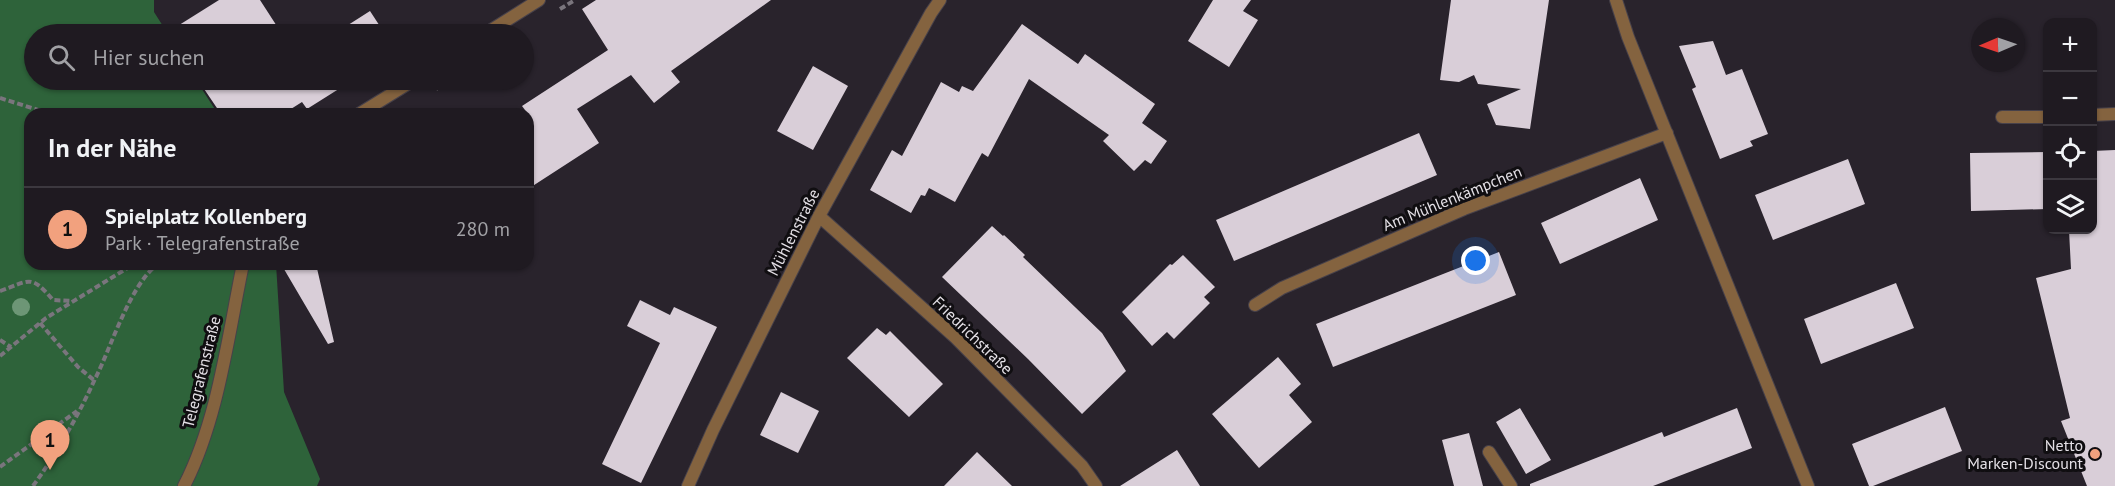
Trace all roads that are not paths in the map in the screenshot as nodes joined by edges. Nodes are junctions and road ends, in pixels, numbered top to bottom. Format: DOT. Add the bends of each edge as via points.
graph roads {
  1 [pos="539,0"];
  2 [pos="940,0"];
  3 [pos="1616,0"];
  4 [pos="501,24"];
  5 [pos="398,90"];
  6 [pos="369,108"];
  7 [pos="2115,114"];
  8 [pos="2097,115"];
  9 [pos="2002,117"];
  10 [pos="2043,117"];
  11 [pos="1667,133"];
  12 [pos="819,216"];
  13 [pos="242,270"];
  14 [pos="1255,305"];
  15 [pos="1489,452"];
  16 [pos="1804,485"];
  17 [pos="184,486"];
  18 [pos="688,486"];
  19 [pos="1096,486"];
  20 [pos="1511,486"];
  1 -- 4 [label="street"];
  2 -- 12 [label="street, Mühlenstraße"];
  3 -- 11 [label="street"];
  5 -- 6 [label="street"];
  7 -- 8 [label="street"];
  9 -- 10 [label="street"];
  11 -- 14 [label="street, Am Mühlenkämpchen" via="1464,209 1282,288"];
  11 -- 16 [label="street"];
  12 -- 18 [label="street, Mühlenstraße"];
  12 -- 19 [label="street, Friedrichstraße" via="956,338 1082,466"];
  13 -- 17 [label="street, Telegrafenstraße" via="221,373"];
  15 -- 20 [label="street"];
}
